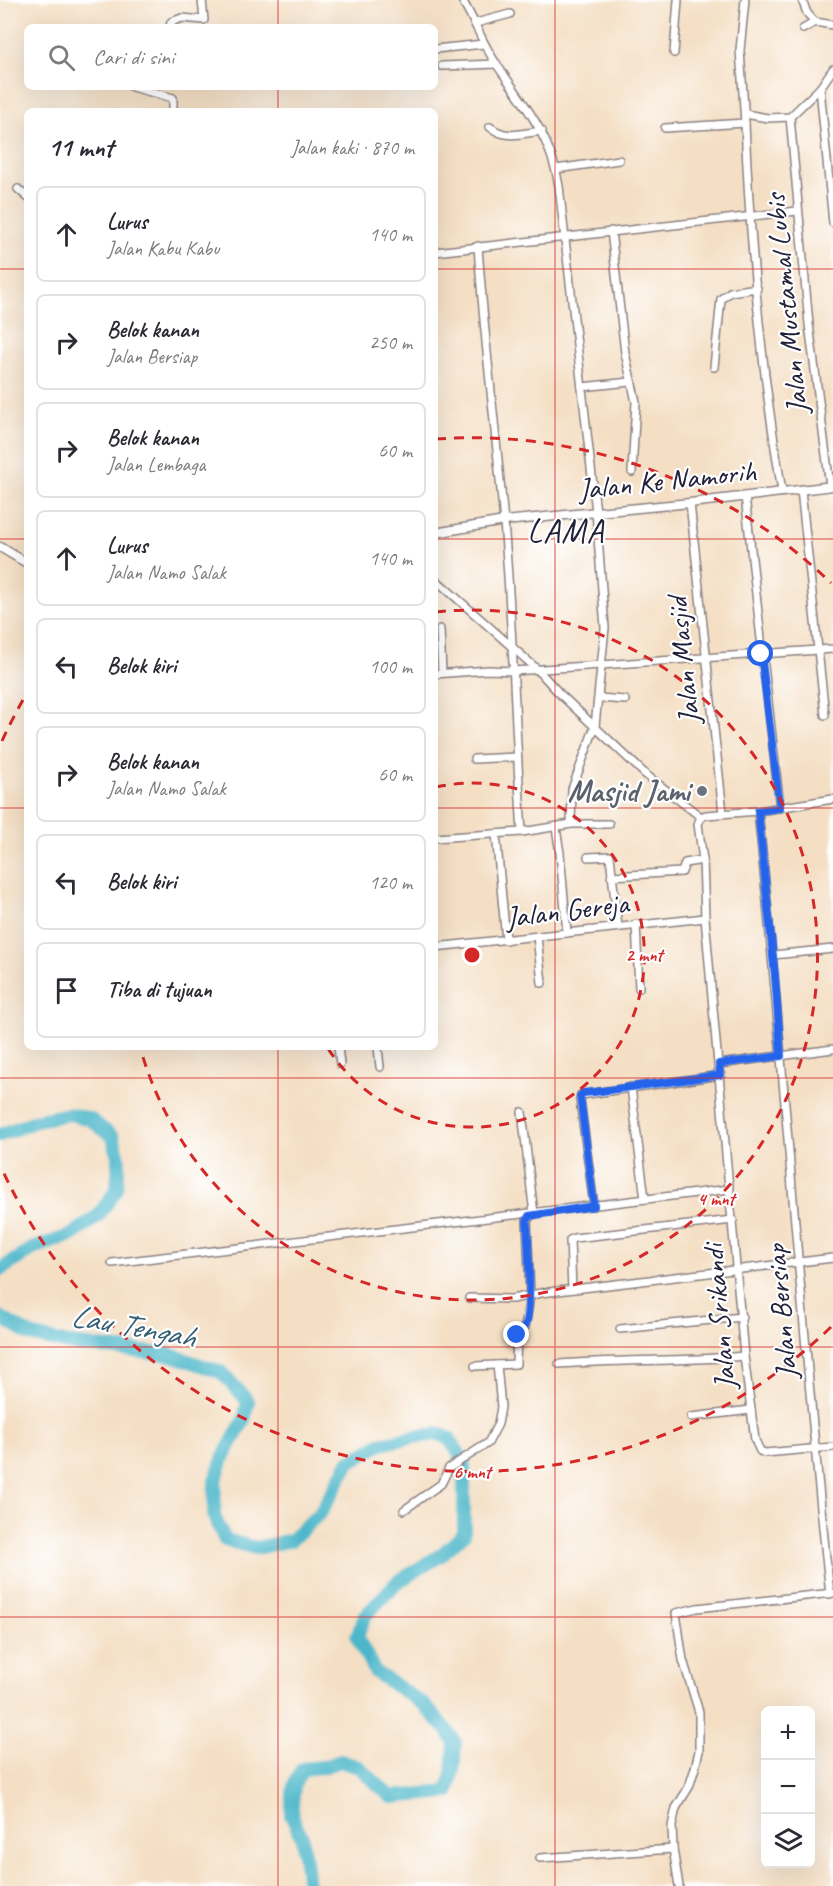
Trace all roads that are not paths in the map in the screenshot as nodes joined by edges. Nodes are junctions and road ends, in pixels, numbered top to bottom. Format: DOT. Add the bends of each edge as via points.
graph roads {
  1 [pos="202,0"];
  2 [pos="462,0"];
  3 [pos="678,0"];
  4 [pos="745,0"];
  5 [pos="802,0"];
  6 [pos="510,14"];
  7 [pos="815,22"];
  8 [pos="476,23"];
  9 [pos="171,24"];
  10 [pos="833,25"];
  11 [pos="803,29"];
  12 [pos="484,44"];
  13 [pos="438,49"];
  14 [pos="674,53"];
  15 [pos="496,64"];
  16 [pos="442,66"];
  17 [pos="833,69"];
  18 [pos="820,88"];
  19 [pos="159,90"];
  20 [pos="173,108"];
  21 [pos="745,114"];
  22 [pos="790,117"];
  23 [pos="745,123"];
  24 [pos="490,127"];
  25 [pos="666,128"];
  26 [pos="542,131"];
  27 [pos="619,160"];
  28 [pos="556,169"];
  29 [pos="18,189"];
  30 [pos="24,195"];
  31 [pos="797,211"];
  32 [pos="749,216"];
  33 [pos="833,223"];
  34 [pos="611,231"];
  35 [pos="565,236"];
  36 [pos="478,246"];
  37 [pos="438,252"];
  38 [pos="757,288"];
  39 [pos="817,323"];
  40 [pos="808,324"];
  41 [pos="714,367"];
  42 [pos="630,382"];
  43 [pos="582,387"];
  44 [pos="632,472"];
  45 [pos="831,486"];
  46 [pos="801,490"];
  47 [pos="782,491"];
  48 [pos="745,496"];
  49 [pos="690,503"];
  50 [pos="596,512"];
  51 [pos="504,521"];
  52 [pos="438,532"];
  53 [pos="0,547"];
  54 [pos="24,561"];
  55 [pos="438,582"];
  56 [pos="440,629"];
  57 [pos="513,648"];
  58 [pos="833,649"];
  59 [pos="818,651"];
  60 [pos="761,654"];
  61 [pos="705,659"];
  62 [pos="602,665"];
  63 [pos="537,669"];
  64 [pos="514,671"];
  65 [pos="438,674"];
  66 [pos="599,698"];
  67 [pos="625,700"];
  68 [pos="825,715"];
  69 [pos="595,726"];
  70 [pos="517,757"];
  71 [pos="474,759"];
  72 [pos="833,799"];
  73 [pos="780,808"];
  74 [pos="758,811"];
  75 [pos="723,813"];
  76 [pos="701,817"];
  77 [pos="571,824"];
  78 [pos="609,824"];
  79 [pos="556,828"];
  80 [pos="522,832"];
  81 [pos="496,834"];
  82 [pos="438,838"];
  83 [pos="588,857"];
  84 [pos="703,860"];
  85 [pos="611,876"];
  86 [pos="705,918"];
  87 [pos="636,924"];
  88 [pos="618,927"];
  89 [pos="567,933"];
  90 [pos="537,936"];
  91 [pos="506,940"];
  92 [pos="438,947"];
  93 [pos="833,949"];
  94 [pos="773,955"];
  95 [pos="542,983"];
  96 [pos="639,988"];
  97 [pos="833,1049"];
  98 [pos="338,1050"];
  99 [pos="378,1050"];
  100 [pos="781,1056"];
  101 [pos="340,1064"];
  102 [pos="719,1064"];
  103 [pos="380,1067"];
  104 [pos="720,1075"];
  105 [pos="631,1087"];
  106 [pos="522,1112"];
  107 [pos="730,1189"];
  108 [pos="645,1199"];
  109 [pos="594,1206"];
  110 [pos="534,1214"];
  111 [pos="733,1220"];
  112 [pos="833,1257"];
  113 [pos="800,1261"];
  114 [pos="112,1263"];
  115 [pos="738,1270"];
  116 [pos="572,1289"];
  117 [pos="530,1296"];
  118 [pos="469,1298"];
  119 [pos="742,1317"];
  120 [pos="620,1329"];
  121 [pos="744,1356"];
  122 [pos="560,1364"];
  123 [pos="497,1365"];
  124 [pos="475,1366"];
  125 [pos="751,1410"];
  126 [pos="691,1417"];
  127 [pos="833,1447"];
  128 [pos="814,1448"];
  129 [pos="404,1510"];
  130 [pos="832,1594"];
  131 [pos="673,1849"];
  132 [pos="540,1858"];
  133 [pos="679,1886"];
  1 -- 9 [label="street" via="204,20 174,20"];
  2 -- 8 [label="street"];
  3 -- 14 [label="street"];
  4 -- 21 [label="street" via="740,50"];
  5 -- 7 [label="street"];
  6 -- 8 [label="street"];
  7 -- 10 [label="street"];
  7 -- 11 [label="street"];
  8 -- 12 [label="street"];
  12 -- 13 [label="street"];
  12 -- 15 [label="street"];
  15 -- 16 [label="street"];
  15 -- 26 [label="street"];
  17 -- 18 [label="street"];
  18 -- 22 [label="street"];
  18 -- 33 [label="street"];
  19 -- 20 [label="street" via="173,98"];
  21 -- 22 [label="street"];
  21 -- 23 [label="street"];
  22 -- 31 [label="street, Jalan Mustamal Lubis"];
  23 -- 25 [label="street"];
  23 -- 32 [label="street"];
  24 -- 26 [label="street" via="508,135"];
  26 -- 28 [label="street"];
  27 -- 28 [label="street"];
  28 -- 35 [label="street"];
  29 -- 30 [label="street"];
  31 -- 32 [label="street"];
  31 -- 40 [label="street, Jalan Mustamal Lubis"];
  32 -- 34 [label="street"];
  32 -- 38 [label="street"];
  34 -- 35 [label="street"];
  34 -- 42 [label="street"];
  35 -- 36 [label="street"];
  35 -- 43 [label="street"];
  36 -- 37 [label="street"];
  36 -- 51 [label="street"];
  38 -- 41 [label="street" via="730,292 721,299"];
  38 -- 47 [label="street" via="768,410"];
  39 -- 40 [label="street"];
  40 -- 45 [label="street, Jalan Mustamal Lubis"];
  42 -- 43 [label="street"];
  42 -- 44 [label="street" via="637,406"];
  43 -- 50 [label="street"];
  45 -- 46 [label="street, Jalan Ke Namorih"];
  46 -- 47 [label="street, Jalan Ke Namorih"];
  46 -- 59 [label="street"];
  47 -- 48 [label="street, Jalan Ke Namorih"];
  48 -- 49 [label="street, Jalan Ke Namorih"];
  48 -- 60 [label="street"];
  49 -- 50 [label="street, Jalan Ke Namorih"];
  49 -- 61 [label="street, Jalan Masjid"];
  50 -- 51 [label="street, Jalan Ke Namorih"];
  50 -- 62 [label="street" via="605,628"];
  51 -- 52 [label="street, Jalan Ke Namorih"];
  51 -- 57 [label="street"];
  53 -- 54 [label="street"];
  55 -- 57 [label="street"];
  56 -- 65 [label="street"];
  57 -- 63 [label="street"];
  57 -- 64 [label="street"];
  58 -- 59 [label="street"];
  59 -- 60 [label="street"];
  59 -- 68 [label="street"];
  60 -- 61 [label="street"];
  60 -- 73 [label="street"];
  61 -- 62 [label="street"];
  61 -- 75 [label="street, Jalan Masjid"];
  62 -- 63 [label="street"];
  62 -- 66 [label="street"];
  63 -- 64 [label="street"];
  63 -- 69 [label="street"];
  64 -- 65 [label="street"];
  64 -- 70 [label="street"];
  66 -- 67 [label="street"];
  66 -- 69 [label="street"];
  69 -- 76 [label="street" via="645,774"];
  69 -- 77 [label="street" via="572,789"];
  70 -- 71 [label="street"];
  70 -- 80 [label="street"];
  72 -- 73 [label="street"];
  73 -- 74 [label="street"];
  74 -- 75 [label="street"];
  74 -- 94 [label="street, Jalan Bersiap"];
  75 -- 76 [label="street"];
  76 -- 84 [label="street, Jalan Srikandi" via="698,824"];
  77 -- 78 [label="street"];
  77 -- 79 [label="street"];
  79 -- 80 [label="street"];
  79 -- 89 [label="street"];
  80 -- 81 [label="street"];
  81 -- 82 [label="street"];
  81 -- 91 [label="street"];
  83 -- 85 [label="street" via="610,856"];
  84 -- 85 [label="street" via="685,863 682,872"];
  84 -- 86 [label="street, Jalan Srikandi"];
  85 -- 88 [label="street"];
  86 -- 87 [label="street, Jalan Gereja"];
  86 -- 102 [label="street, Jalan Srikandi"];
  87 -- 88 [label="street, Jalan Gereja"];
  87 -- 96 [label="street"];
  88 -- 89 [label="street, Jalan Gereja"];
  89 -- 90 [label="street, Jalan Gereja"];
  90 -- 91 [label="street, Jalan Gereja"];
  90 -- 95 [label="street"];
  91 -- 92 [label="street, Jalan Gereja"];
  93 -- 94 [label="street"];
  94 -- 100 [label="street, Jalan Bersiap"];
  97 -- 100 [label="street"];
  98 -- 101 [label="street"];
  99 -- 103 [label="street"];
  100 -- 102 [label="street"];
  100 -- 113 [label="street, Jalan Bersiap"];
  102 -- 104 [label="street, Jalan Srikandi"];
  104 -- 105 [label="street"];
  104 -- 107 [label="street, Jalan Srikandi"];
  105 -- 108 [label="street"];
  105 -- 109 [label="street" via="582,1095 580,1100"];
  106 -- 110 [label="street"];
  107 -- 108 [label="street"];
  107 -- 111 [label="street, Jalan Srikandi"];
  108 -- 109 [label="street"];
  109 -- 110 [label="street"];
  110 -- 114 [label="street"];
  110 -- 117 [label="street" via="527,1221"];
  111 -- 115 [label="street, Jalan Srikandi"];
  111 -- 116 [label="street" via="574,1238 570,1240"];
  112 -- 113 [label="street"];
  113 -- 115 [label="street"];
  113 -- 128 [label="street, Jalan Bersiap"];
  115 -- 116 [label="street"];
  115 -- 119 [label="street, Jalan Srikandi"];
  116 -- 117 [label="street"];
  117 -- 118 [label="street"];
  117 -- 123 [label="street" via="527,1323 517,1333 516,1364"];
  119 -- 120 [label="street"];
  119 -- 121 [label="street, Jalan Srikandi"];
  121 -- 122 [label="street"];
  121 -- 125 [label="street, Jalan Srikandi"];
  123 -- 124 [label="street"];
  123 -- 129 [label="street" via="500,1414 488,1443 449,1468 441,1484"];
  125 -- 126 [label="street"];
  125 -- 128 [label="street, Jalan Srikandi" via="760,1451"];
  127 -- 128 [label="street, Jalan Srikandi"];
  128 -- 130 [label="street, Jalan Bersiap"];
  130 -- 131 [label="street" via="676,1613 683,1660 699,1712 699,1745 689,1787 676,1808"];
  131 -- 132 [label="street"];
  131 -- 133 [label="street"];
}
